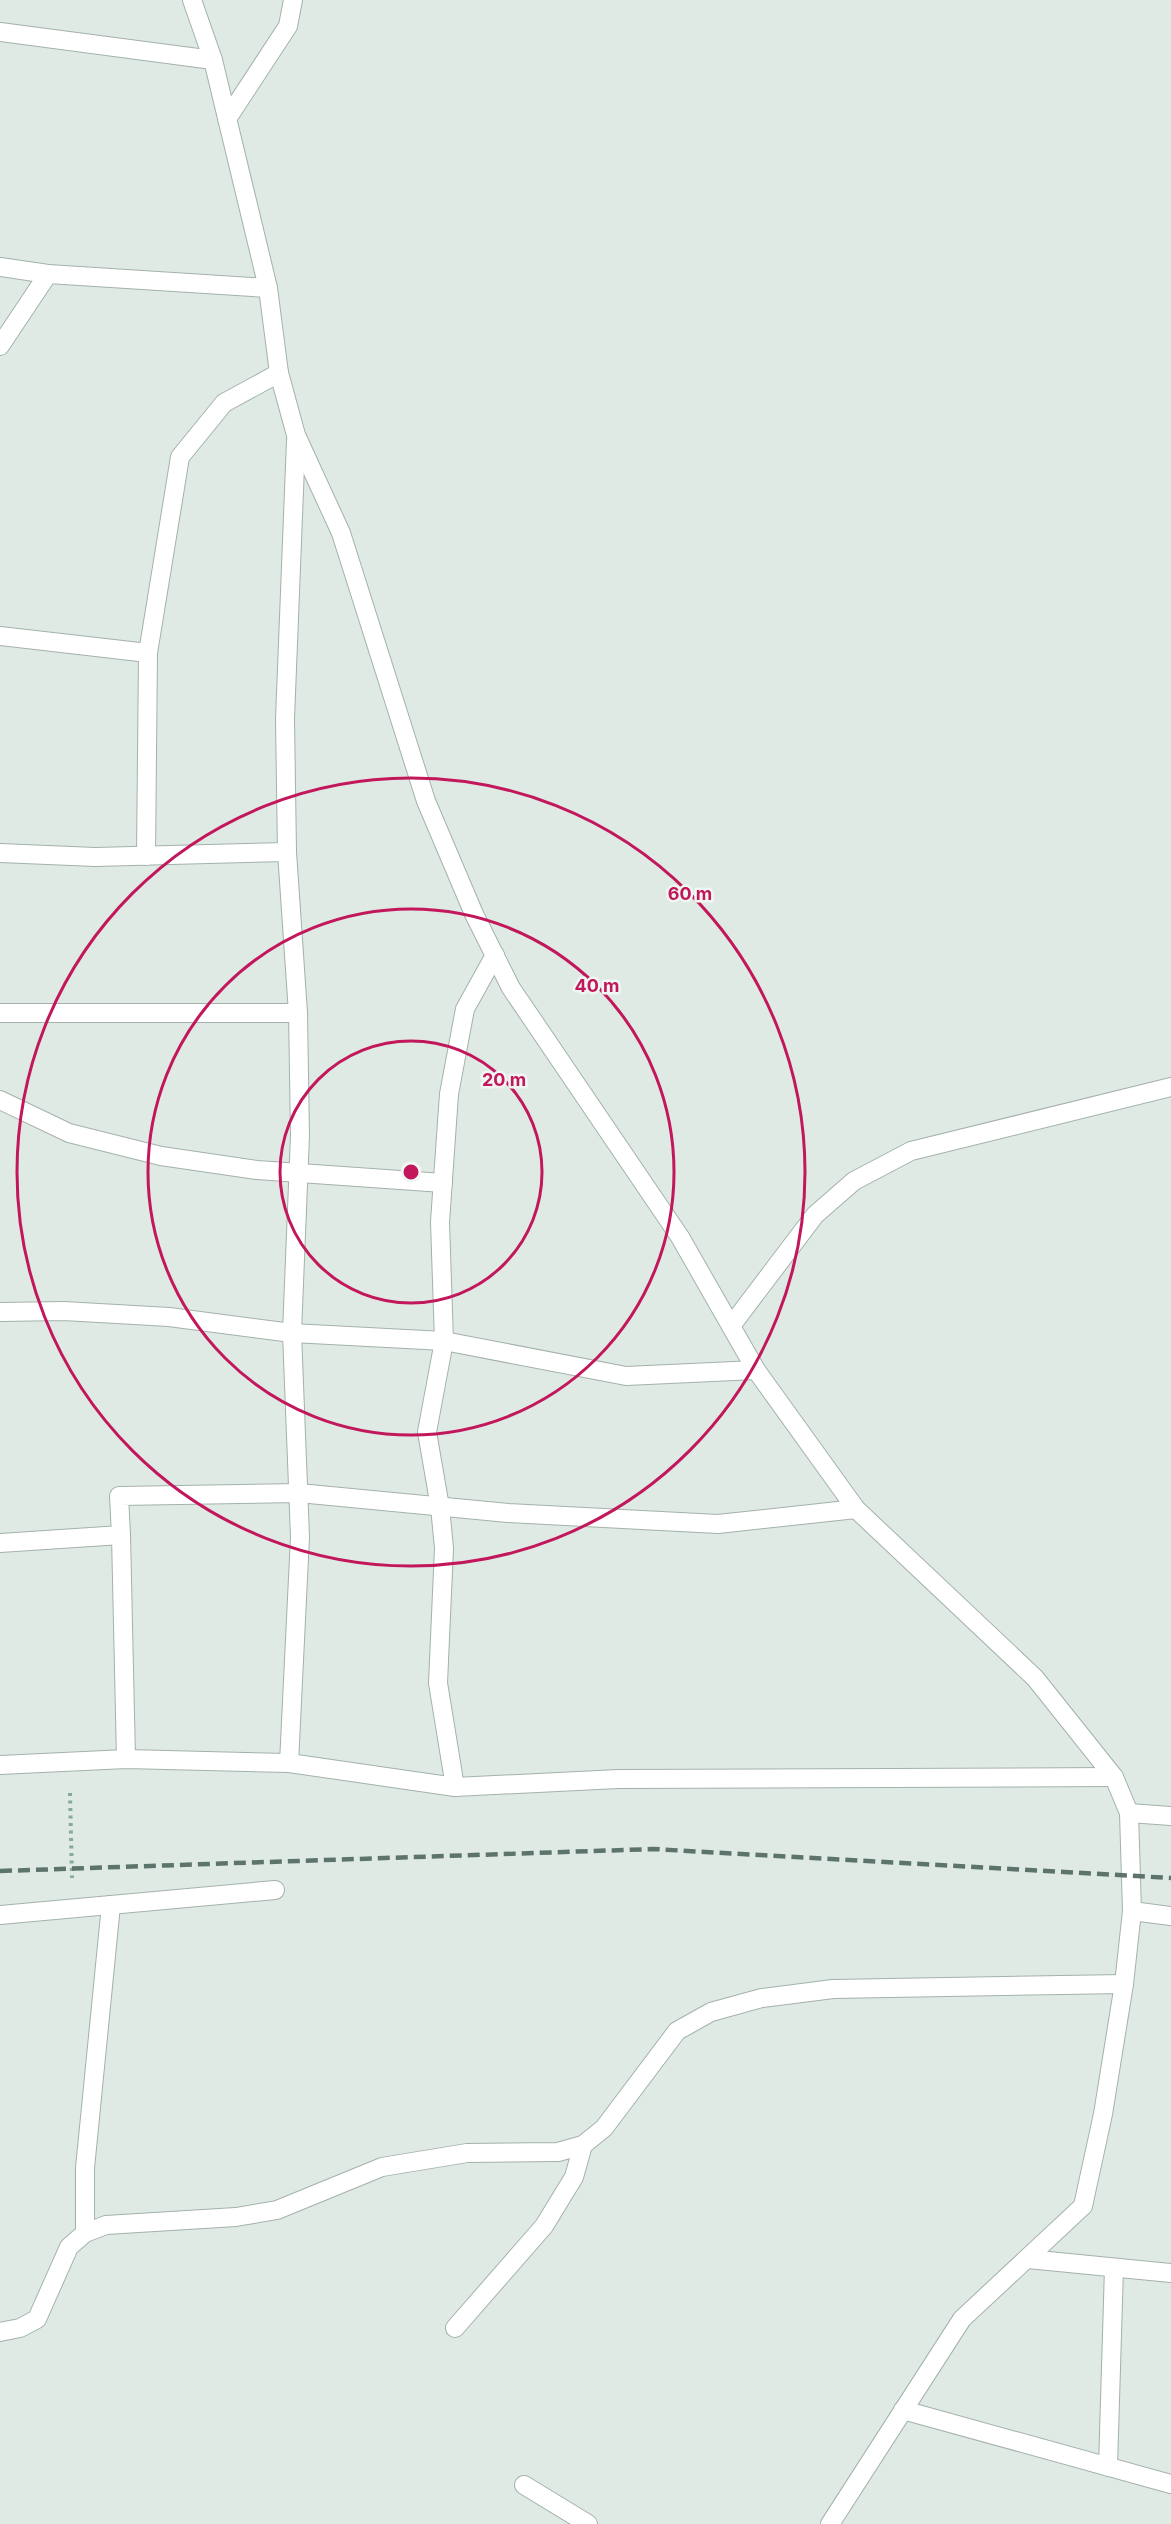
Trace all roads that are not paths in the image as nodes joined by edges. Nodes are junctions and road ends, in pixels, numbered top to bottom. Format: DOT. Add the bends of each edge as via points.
graph roads {
  1 [pos="192,0"];
  2 [pos="293,0"];
  3 [pos="0,32"];
  4 [pos="213,60"];
  5 [pos="227,119"];
  6 [pos="0,267"];
  7 [pos="48,274"];
  8 [pos="268,288"];
  9 [pos="0,346"];
  10 [pos="279,373"];
  11 [pos="296,435"];
  12 [pos="0,636"];
  13 [pos="148,653"];
  14 [pos="287,852"];
  15 [pos="0,853"];
  16 [pos="146,856"];
  17 [pos="495,955"];
  18 [pos="0,1013"];
  19 [pos="298,1013"];
  20 [pos="1171,1087"];
  21 [pos="0,1100"];
  22 [pos="298,1172"];
  23 [pos="443,1183"];
  24 [pos="0,1312"];
  25 [pos="731,1326"];
  26 [pos="292,1333"];
  27 [pos="444,1341"];
  28 [pos="756,1370"];
  29 [pos="298,1493"];
  30 [pos="440,1506"];
  31 [pos="856,1509"];
  32 [pos="121,1535"];
  33 [pos="0,1543"];
  34 [pos="126,1759"];
  35 [pos="289,1763"];
  36 [pos="0,1765"];
  37 [pos="1114,1777"];
  38 [pos="455,1787"];
  39 [pos="1130,1813"];
  40 [pos="1171,1816"];
  41 [pos="275,1890"];
  42 [pos="111,1905"];
  43 [pos="1131,1911"];
  44 [pos="0,1916"];
  45 [pos="1171,1916"];
  46 [pos="1124,1984"];
  47 [pos="583,2145"];
  48 [pos="85,2234"];
  49 [pos="1028,2259"];
  50 [pos="1114,2268"];
  51 [pos="1171,2273"];
  52 [pos="455,2328"];
  53 [pos="0,2332"];
  54 [pos="903,2410"];
  55 [pos="1108,2467"];
  56 [pos="1171,2484"];
  57 [pos="524,2485"];
  58 [pos="588,2524"];
  59 [pos="830,2524"];
  1 -- 4 [label="street"];
  2 -- 5 [label="street" via="288,26"];
  3 -- 4 [label="street"];
  4 -- 5 [label="street"];
  5 -- 8 [label="street"];
  6 -- 7 [label="street"];
  7 -- 8 [label="street"];
  7 -- 9 [label="street"];
  8 -- 10 [label="street"];
  10 -- 11 [label="street"];
  10 -- 13 [label="street" via="224,403 180,457"];
  11 -- 14 [label="street" via="285,719"];
  11 -- 17 [label="street" via="341,533 426,801"];
  12 -- 13 [label="street"];
  13 -- 16 [label="street"];
  14 -- 16 [label="street"];
  14 -- 19 [label="street"];
  15 -- 16 [label="street"];
  17 -- 23 [label="street" via="465,1010 449,1094"];
  17 -- 25 [label="street" via="511,988 680,1236"];
  18 -- 19 [label="street"];
  19 -- 22 [label="street"];
  20 -- 25 [label="street" via="911,1151 854,1181 814,1215"];
  21 -- 22 [label="street" via="69,1133 161,1156"];
  22 -- 23 [label="street"];
  22 -- 26 [label="street"];
  23 -- 27 [label="street" via="440,1222"];
  24 -- 26 [label="street" via="169,1317"];
  25 -- 28 [label="street"];
  26 -- 27 [label="street"];
  26 -- 29 [label="street"];
  27 -- 28 [label="street" via="626,1376"];
  27 -- 30 [label="street" via="427,1432"];
  28 -- 31 [label="street"];
  29 -- 30 [label="street"];
  29 -- 32 [label="street" via="119,1496"];
  29 -- 35 [label="street" via="300,1537"];
  30 -- 31 [label="street" via="718,1524"];
  30 -- 38 [label="street" via="444,1548 438,1683"];
  31 -- 37 [label="street" via="1035,1677"];
  32 -- 33 [label="street"];
  32 -- 34 [label="street"];
  34 -- 35 [label="street"];
  34 -- 36 [label="street"];
  35 -- 38 [label="street"];
  37 -- 38 [label="street" via="618,1779"];
  37 -- 39 [label="street"];
  39 -- 40 [label="street"];
  39 -- 43 [label="street"];
  41 -- 42 [label="street"];
  42 -- 44 [label="street"];
  42 -- 48 [label="street" via="85,2168"];
  43 -- 45 [label="street"];
  43 -- 46 [label="street"];
  46 -- 47 [label="street" via="833,1989 762,1998 711,2012 677,2031 604,2128"];
  46 -- 49 [label="street" via="1083,2206"];
  47 -- 48 [label="street" via="558,2152 467,2153 382,2167 277,2210 236,2217 106,2225"];
  47 -- 52 [label="street" via="574,2177 544,2226"];
  48 -- 53 [label="street" via="69,2247 37,2319"];
  49 -- 50 [label="street"];
  49 -- 54 [label="street" via="962,2319"];
  50 -- 51 [label="street"];
  50 -- 55 [label="street"];
  54 -- 55 [label="street"];
  54 -- 59 [label="street"];
  55 -- 56 [label="street"];
  57 -- 58 [label="street"];
}
